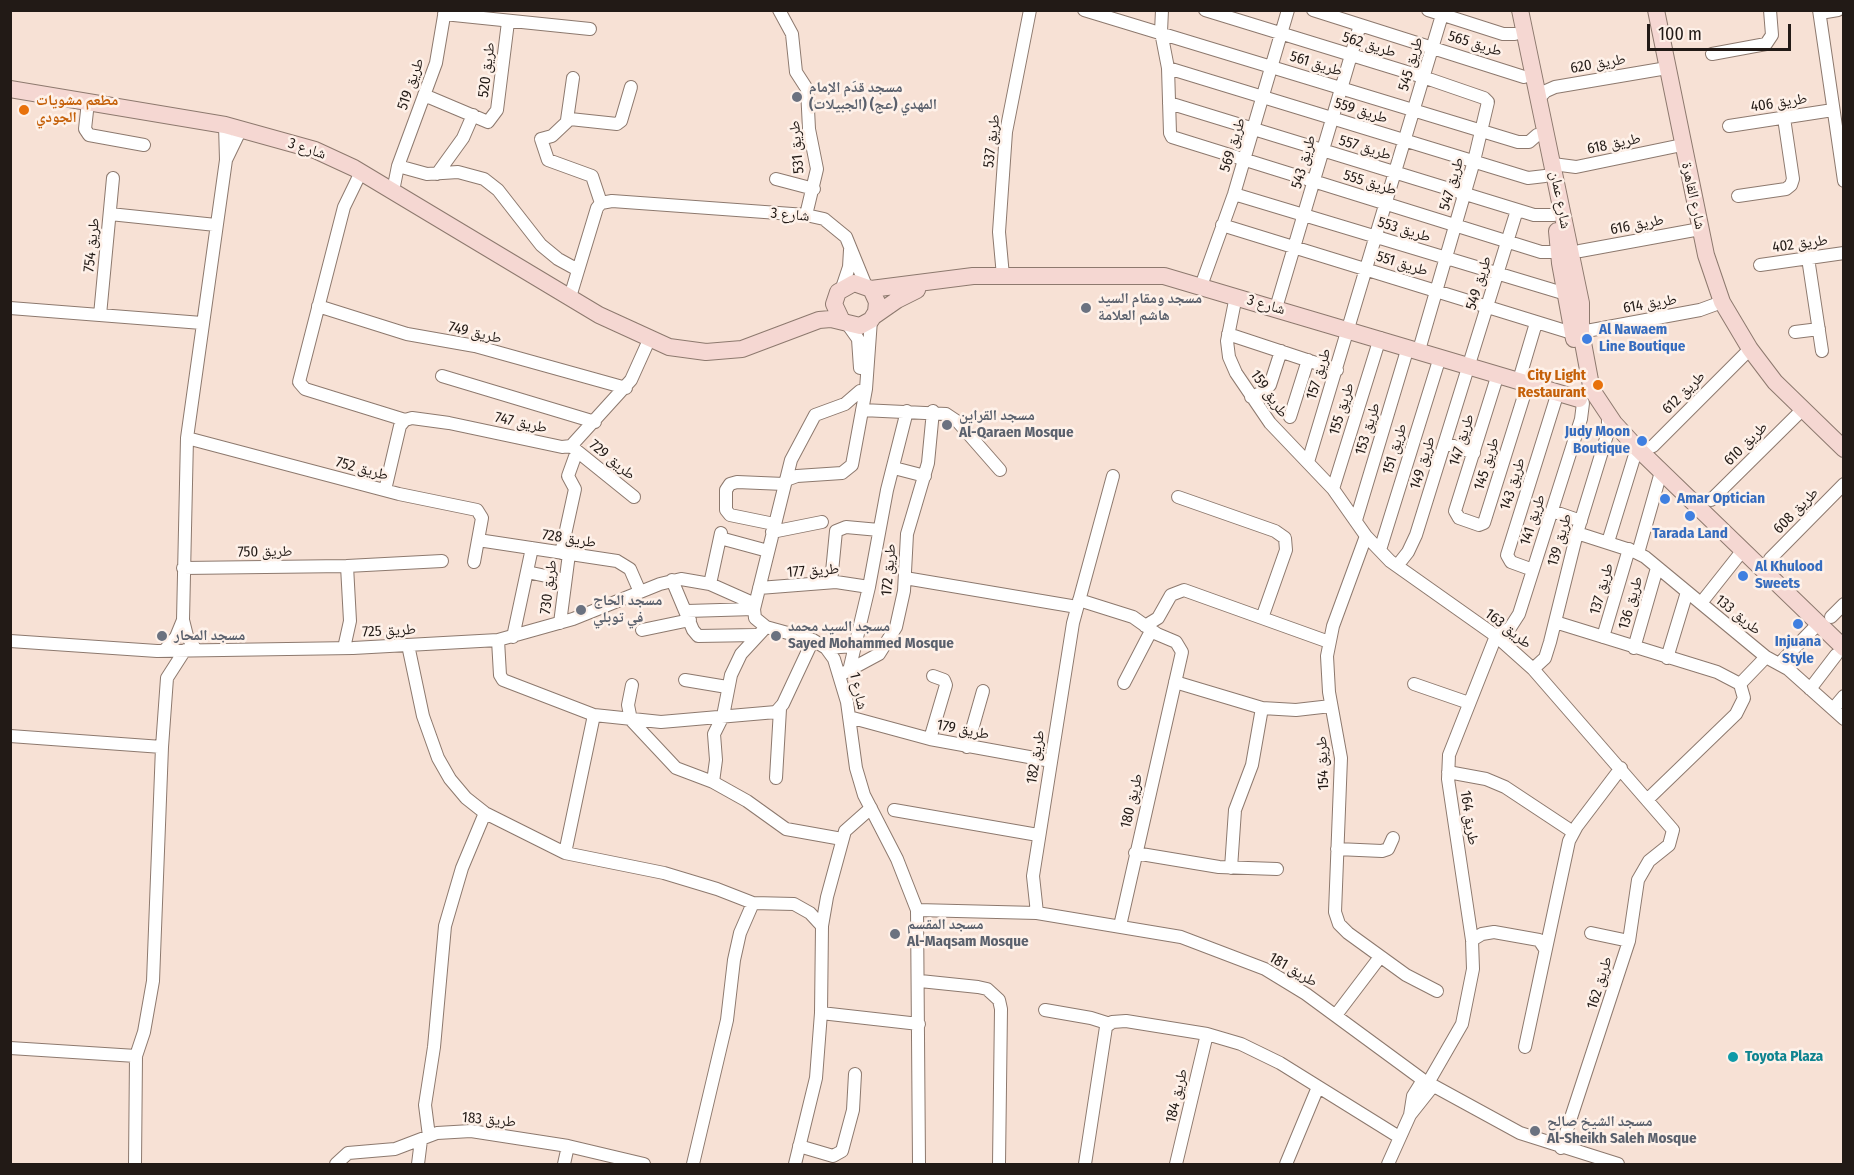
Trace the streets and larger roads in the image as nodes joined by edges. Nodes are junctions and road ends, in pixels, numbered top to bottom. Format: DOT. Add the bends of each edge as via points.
graph roads {
  1 [pos="779,10"];
  2 [pos="1030,10"];
  3 [pos="1084,10"];
  4 [pos="1162,10"];
  5 [pos="1204,10"];
  6 [pos="1288,10"];
  7 [pos="1313,10"];
  8 [pos="1428,10"];
  9 [pos="1510,10"];
  10 [pos="1520,10"];
  11 [pos="1656,10"];
  12 [pos="1770,10"];
  13 [pos="1838,10"];
  14 [pos="445,12"];
  15 [pos="1820,12"];
  16 [pos="1445,14"];
  17 [pos="508,22"];
  18 [pos="1360,25"];
  19 [pos="590,29"];
  20 [pos="1161,32"];
  21 [pos="1281,33"];
  22 [pos="1515,34"];
  23 [pos="1432,47"];
  24 [pos="1712,54"];
  25 [pos="1350,55"];
  26 [pos="1272,66"];
  27 [pos="1168,68"];
  28 [pos="1667,68"];
  29 [pos="1524,76"];
  30 [pos="1423,77"];
  31 [pos="573,78"];
  32 [pos="631,87"];
  33 [pos="1342,87"];
  34 [pos="10,89"];
  35 [pos="424,95"];
  36 [pos="1263,97"];
  37 [pos="1482,98"];
  38 [pos="1539,98"];
  39 [pos="88,102"];
  40 [pos="1169,103"];
  41 [pos="1414,109"];
  42 [pos="1833,110"];
  43 [pos="473,115"];
  44 [pos="1332,118"];
  45 [pos="1784,118"];
  46 [pos="567,120"];
  47 [pos="225,125"];
  48 [pos="1729,126"];
  49 [pos="241,129"];
  50 [pos="1254,129"];
  51 [pos="1482,131"];
  52 [pos="1537,135"];
  53 [pos="1405,140"];
  54 [pos="144,145"];
  55 [pos="1682,145"];
  56 [pos="1322,151"];
  57 [pos="226,160"];
  58 [pos="1243,161"];
  59 [pos="1474,161"];
  60 [pos="398,166"];
  61 [pos="1549,170"];
  62 [pos="361,172"];
  63 [pos="1395,173"];
  64 [pos="437,174"];
  65 [pos="113,178"];
  66 [pos="776,179"];
  67 [pos="1313,181"];
  68 [pos="1844,181"];
  69 [pos="378,182"];
  70 [pos="814,189"];
  71 [pos="393,191"];
  72 [pos="1234,194"];
  73 [pos="1464,194"];
  74 [pos="1738,196"];
  75 [pos="601,203"];
  76 [pos="1386,204"];
  77 [pos="1517,210"];
  78 [pos="110,214"];
  79 [pos="806,215"];
  80 [pos="1304,215"];
  81 [pos="1554,215"];
  82 [pos="216,225"];
  83 [pos="1222,225"];
  84 [pos="1455,226"];
  85 [pos="1700,229"];
  86 [pos="1376,237"];
  87 [pos="1507,242"];
  88 [pos="850,246"];
  89 [pos="1294,247"];
  90 [pos="1580,251"];
  91 [pos="1559,252"];
  92 [pos="1844,253"];
  93 [pos="1446,258"];
  94 [pos="1808,258"];
  95 [pos="1760,265"];
  96 [pos="1367,269"];
  97 [pos="578,270"];
  98 [pos="1497,273"];
  99 [pos="1003,276"];
  100 [pos="943,280"];
  101 [pos="1201,286"];
  102 [pos="868,288"];
  103 [pos="840,290"];
  104 [pos="1437,290"];
  105 [pos="1566,294"];
  106 [pos="1236,296"];
  107 [pos="570,297"];
  108 [pos="1722,302"];
  109 [pos="318,306"];
  110 [pos="1487,307"];
  111 [pos="10,308"];
  112 [pos="1276,308"];
  113 [pos="100,315"];
  114 [pos="872,318"];
  115 [pos="845,323"];
  116 [pos="1536,323"];
  117 [pos="202,324"];
  118 [pos="1576,327"];
  119 [pos="1349,329"];
  120 [pos="1819,329"];
  121 [pos="1795,332"];
  122 [pos="781,334"];
  123 [pos="1228,334"];
  124 [pos="1380,338"];
  125 [pos="649,340"];
  126 [pos="1414,349"];
  127 [pos="1750,349"];
  128 [pos="1281,351"];
  129 [pos="1822,351"];
  130 [pos="1440,357"];
  131 [pos="1308,360"];
  132 [pos="1469,365"];
  133 [pos="1765,368"];
  134 [pos="1337,369"];
  135 [pos="1498,374"];
  136 [pos="442,376"];
  137 [pos="1523,382"];
  138 [pos="626,387"];
  139 [pos="1558,392"];
  140 [pos="1586,395"];
  141 [pos="1251,397"];
  142 [pos="862,400"];
  143 [pos="1802,410"];
  144 [pos="907,411"];
  145 [pos="933,411"];
  146 [pos="1608,415"];
  147 [pos="1290,417"];
  148 [pos="405,420"];
  149 [pos="595,422"];
  150 [pos="1843,436"];
  151 [pos="187,438"];
  152 [pos="1445,443"];
  153 [pos="574,448"];
  154 [pos="1637,448"];
  155 [pos="1844,449"];
  156 [pos="1474,453"];
  157 [pos="1308,462"];
  158 [pos="894,468"];
  159 [pos="1000,470"];
  160 [pos="1661,472"];
  161 [pos="925,476"];
  162 [pos="1113,476"];
  163 [pos="785,482"];
  164 [pos="1844,484"];
  165 [pos="1333,489"];
  166 [pos="385,490"];
  167 [pos="634,497"];
  168 [pos="1178,497"];
  169 [pos="1711,500"];
  170 [pos="1552,511"];
  171 [pos="1456,515"];
  172 [pos="1356,520"];
  173 [pos="822,522"];
  174 [pos="1579,527"];
  175 [pos="773,528"];
  176 [pos="879,530"];
  177 [pos="1366,536"];
  178 [pos="478,540"];
  179 [pos="1608,542"];
  180 [pos="532,548"];
  181 [pos="1380,550"];
  182 [pos="1743,550"];
  183 [pos="768,551"];
  184 [pos="1633,551"];
  185 [pos="565,553"];
  186 [pos="1770,559"];
  187 [pos="442,561"];
  188 [pos="474,562"];
  189 [pos="347,566"];
  190 [pos="1397,566"];
  191 [pos="183,568"];
  192 [pos="1657,568"];
  193 [pos="1533,570"];
  194 [pos="526,572"];
  195 [pos="905,578"];
  196 [pos="565,580"];
  197 [pos="672,580"];
  198 [pos="831,582"];
  199 [pos="710,584"];
  200 [pos="869,587"];
  201 [pos="759,588"];
  202 [pos="640,592"];
  203 [pos="1687,592"];
  204 [pos="1078,603"];
  205 [pos="1701,603"];
  206 [pos="1844,604"];
  207 [pos="754,606"];
  208 [pos="688,616"];
  209 [pos="1262,618"];
  210 [pos="183,620"];
  211 [pos="1825,620"];
  212 [pos="350,621"];
  213 [pos="1555,622"];
  214 [pos="560,623"];
  215 [pos="1148,628"];
  216 [pos="642,630"];
  217 [pos="761,631"];
  218 [pos="1496,636"];
  219 [pos="513,637"];
  220 [pos="1603,638"];
  221 [pos="498,640"];
  222 [pos="813,640"];
  223 [pos="10,641"];
  224 [pos="1329,642"];
  225 [pos="408,645"];
  226 [pos="855,646"];
  227 [pos="344,648"];
  228 [pos="360,648"];
  229 [pos="826,648"];
  230 [pos="1634,648"];
  231 [pos="190,650"];
  232 [pos="161,651"];
  233 [pos="1840,651"];
  234 [pos="1766,657"];
  235 [pos="1667,658"];
  236 [pos="1779,664"];
  237 [pos="1533,669"];
  238 [pos="844,673"];
  239 [pos="933,676"];
  240 [pos="167,678"];
  241 [pos="685,680"];
  242 [pos="1175,682"];
  243 [pos="1124,683"];
  244 [pos="1414,684"];
  245 [pos="1740,684"];
  246 [pos="632,685"];
  247 [pos="727,687"];
  248 [pos="1810,689"];
  249 [pos="983,691"];
  250 [pos="1844,696"];
  251 [pos="1469,703"];
  252 [pos="1331,706"];
  253 [pos="1262,708"];
  254 [pos="780,709"];
  255 [pos="1833,709"];
  256 [pos="594,715"];
  257 [pos="723,716"];
  258 [pos="849,717"];
  259 [pos="1844,719"];
  260 [pos="631,720"];
  261 [pos="870,725"];
  262 [pos="10,736"];
  263 [pos="851,736"];
  264 [pos="930,739"];
  265 [pos="162,747"];
  266 [pos="968,747"];
  267 [pos="1051,761"];
  268 [pos="1621,768"];
  269 [pos="1448,772"];
  270 [pos="776,778"];
  271 [pos="713,782"];
  272 [pos="1648,799"];
  273 [pos="871,808"];
  274 [pos="894,810"];
  275 [pos="485,813"];
  276 [pos="1573,832"];
  277 [pos="1038,835"];
  278 [pos="1674,835"];
  279 [pos="842,838"];
  280 [pos="1392,838"];
  281 [pos="1337,849"];
  282 [pos="565,853"];
  283 [pos="1136,853"];
  284 [pos="1231,868"];
  285 [pos="1277,869"];
  286 [pos="753,903"];
  287 [pos="917,910"];
  288 [pos="1037,913"];
  289 [pos="822,926"];
  290 [pos="1120,926"];
  291 [pos="1591,933"];
  292 [pos="1472,940"];
  293 [pos="1629,941"];
  294 [pos="1545,949"];
  295 [pos="1380,957"];
  296 [pos="920,981"];
  297 [pos="1437,991"];
  298 [pos="1045,1010"];
  299 [pos="821,1013"];
  300 [pos="1336,1015"];
  301 [pos="919,1024"];
  302 [pos="1110,1024"];
  303 [pos="1207,1034"];
  304 [pos="1525,1047"];
  305 [pos="10,1048"];
  306 [pos="136,1056"];
  307 [pos="855,1074"];
  308 [pos="1428,1083"];
  309 [pos="1318,1087"];
  310 [pos="1399,1137"];
  311 [pos="425,1138"];
  312 [pos="568,1146"];
  313 [pos="799,1146"];
  314 [pos="1561,1148"];
  315 [pos="135,1164"];
  316 [pos="336,1164"];
  317 [pos="418,1164"];
  318 [pos="564,1164"];
  319 [pos="644,1164"];
  320 [pos="693,1164"];
  321 [pos="795,1164"];
  322 [pos="919,1164"];
  323 [pos="999,1164"];
  324 [pos="1085,1164"];
  325 [pos="1176,1164"];
  326 [pos="1286,1164"];
  327 [pos="1389,1164"];
  328 [pos="1618,1164"];
  1 -- 70 [label="street, طريق 531" via="792,34 796,72 807,89 817,169"];
  2 -- 99 [label="street, طريق 537" via="1006,132 999,232"];
  3 -- 20 [label="street, طريق 561"];
  4 -- 20 [label="street"];
  5 -- 21 [label="street, طريق 562"];
  6 -- 21 [label="street, طريق 569"];
  7 -- 18 [label="street, طريق 565"];
  8 -- 16 [label="street"];
  9 -- 22 [label="street, شارع عمان"];
  10 -- 38 [label="street, شارع عمان"];
  11 -- 28 [label="street, شارع القاهرة"];
  12 -- 24 [label="street" via="1772,35 1766,44"];
  13 -- 15 [label="street"];
  14 -- 17 [label="street"];
  14 -- 35 [label="street, طريق 519" via="436,63"];
  15 -- 42 [label="street"];
  16 -- 22 [label="street" via="1503,34"];
  16 -- 23 [label="street, طريق 545"];
  17 -- 19 [label="street"];
  17 -- 43 [label="street, طريق 520" via="497,110 488,122"];
  18 -- 23 [label="street, طريق 565"];
  18 -- 25 [label="street, طريق 543"];
  20 -- 26 [label="street, طريق 561"];
  20 -- 27 [label="street"];
  21 -- 25 [label="street, طريق 562"];
  21 -- 26 [label="street, طريق 569"];
  22 -- 29 [label="street, شارع عمان"];
  23 -- 29 [label="street, طريق 565"];
  23 -- 30 [label="street, طريق 545"];
  25 -- 30 [label="street, طريق 562"];
  25 -- 33 [label="street, طريق 543"];
  26 -- 33 [label="street, طريق 561"];
  26 -- 36 [label="street, طريق 569"];
  27 -- 36 [label="street, طريق 559"];
  27 -- 40 [label="street"];
  28 -- 38 [label="street, طريق 620" via="1555,87"];
  28 -- 55 [label="street, شارع القاهرة"];
  29 -- 52 [label="street, شارع عمان"];
  30 -- 37 [label="street, طريق 562"];
  30 -- 41 [label="street, طريق 545"];
  31 -- 46 [label="street"];
  32 -- 46 [label="street" via="617,124"];
  33 -- 41 [label="street, طريق 561"];
  33 -- 44 [label="street, طريق 543"];
  34 -- 39 [label="street, شارع 3"];
  35 -- 43 [label="street, طريق 520"];
  35 -- 60 [label="street, طريق 519"];
  36 -- 44 [label="street, طريق 559"];
  36 -- 50 [label="street, طريق 569"];
  37 -- 51 [label="street, طريق 547" via="1489,105"];
  38 -- 61 [label="street, شارع عمان"];
  39 -- 47 [label="street, شارع 3"];
  39 -- 54 [label="street" via="85,129 89,135"];
  40 -- 50 [label="street, طريق 557"];
  40 -- 58 [label="street, طريق 555" via="1172,137"];
  41 -- 51 [label="street, طريق 561"];
  41 -- 53 [label="street, طريق 545"];
  42 -- 45 [label="street, طريق 406"];
  42 -- 68 [label="street"];
  43 -- 64 [label="street" via="463,138"];
  44 -- 53 [label="street, طريق 559"];
  44 -- 56 [label="street, طريق 543"];
  45 -- 48 [label="street, طريق 406"];
  45 -- 74 [label="street" via="1791,185"];
  46 -- 75 [label="street" via="556,134 541,139 548,160 592,176"];
  47 -- 49 [label="street, شارع 3"];
  47 -- 57 [label="street"];
  49 -- 57 [label="street"];
  49 -- 62 [label="street, شارع 3" via="315,150"];
  50 -- 56 [label="street, طريق 557"];
  50 -- 58 [label="street, طريق 569"];
  51 -- 52 [label="street, طريق 561" via="1524,143"];
  51 -- 59 [label="street, طريق 547"];
  52 -- 61 [label="street, شارع عمان"];
  53 -- 59 [label="street, طريق 559"];
  53 -- 63 [label="street, طريق 545"];
  55 -- 61 [label="street, طريق 618" via="1576,168"];
  55 -- 85 [label="street, شارع القاهرة"];
  56 -- 63 [label="street, طريق 557"];
  56 -- 67 [label="street, طريق 543"];
  57 -- 82 [label="street"];
  58 -- 67 [label="street, طريق 555"];
  58 -- 72 [label="street, طريق 569"];
  59 -- 61 [label="street, طريق 559" via="1528,178"];
  59 -- 73 [label="street, طريق 547"];
  60 -- 64 [label="street"];
  60 -- 69 [label="street"];
  60 -- 71 [label="street, طريق 519"];
  61 -- 81 [label="street, شارع عمان"];
  61 -- 118 [label="street, شارع عمان" via="1581,303"];
  62 -- 69 [label="street, شارع 3"];
  62 -- 109 [label="street" via="344,207"];
  63 -- 73 [label="street, طريق 557"];
  63 -- 76 [label="street, طريق 545"];
  64 -- 97 [label="street" via="467,173 492,184 541,245"];
  65 -- 78 [label="street, طريق 754"];
  66 -- 70 [label="street"];
  67 -- 76 [label="street, طريق 555"];
  67 -- 80 [label="street, طريق 543"];
  69 -- 71 [label="street, شارع 3"];
  70 -- 79 [label="street, طريق 531"];
  71 -- 107 [label="street, شارع 3"];
  72 -- 80 [label="street, طريق 553"];
  72 -- 83 [label="street, طريق 569"];
  73 -- 77 [label="street, طريق 557"];
  73 -- 84 [label="street, طريق 547"];
  75 -- 79 [label="street, شارع 3"];
  75 -- 97 [label="street"];
  76 -- 84 [label="street, طريق 555"];
  76 -- 86 [label="street, طريق 545"];
  77 -- 81 [label="street, طريق 557"];
  77 -- 87 [label="street, طريق 549"];
  78 -- 82 [label="street"];
  78 -- 113 [label="street, طريق 754"];
  79 -- 88 [label="street, شارع 3" via="832,223"];
  80 -- 86 [label="street, طريق 553"];
  80 -- 89 [label="street, طريق 543"];
  81 -- 91 [label="street, شارع عمان"];
  82 -- 117 [label="street"];
  83 -- 89 [label="street, طريق 551"];
  83 -- 101 [label="street, طريق 569"];
  84 -- 87 [label="street, طريق 555"];
  84 -- 93 [label="street, طريق 547"];
  85 -- 90 [label="street, طريق 616"];
  85 -- 108 [label="street, شارع القاهرة"];
  86 -- 93 [label="street, طريق 553"];
  86 -- 96 [label="street, طريق 545"];
  87 -- 91 [label="street, طريق 555" via="1540,252"];
  87 -- 98 [label="street, طريق 549"];
  88 -- 102 [label="street, شارع 3"];
  88 -- 103 [label="street" via="849,267"];
  89 -- 96 [label="street, طريق 551"];
  89 -- 112 [label="street, طريق 543"];
  91 -- 105 [label="street, شارع عمان"];
  92 -- 94 [label="street, طريق 402"];
  93 -- 98 [label="street, طريق 553"];
  93 -- 104 [label="street, طريق 547"];
  94 -- 95 [label="street, طريق 402"];
  94 -- 120 [label="street"];
  96 -- 104 [label="street, طريق 551"];
  96 -- 119 [label="street, طريق 545"];
  97 -- 107 [label="street"];
  98 -- 105 [label="street, طريق 553"];
  98 -- 110 [label="street, طريق 549"];
  99 -- 100 [label="street, شارع 3"];
  99 -- 101 [label="street, شارع 3" via="1149,274"];
  100 -- 102 [label="street, شارع 3"];
  100 -- 114 [label="street, شارع 3" via="909,293"];
  101 -- 106 [label="street, شارع 3"];
  102 -- 103 [label="street" via="854,283"];
  102 -- 114 [label="street" via="877,302"];
  103 -- 115 [label="street" via="834,304"];
  103 -- 122 [label="street, شارع 3"];
  104 -- 110 [label="street, طريق 551"];
  104 -- 126 [label="street, طريق 547"];
  105 -- 118 [label="street, شارع عمان"];
  106 -- 112 [label="street, شارع 3"];
  106 -- 123 [label="street, طريق 159"];
  107 -- 125 [label="street, شارع 3"];
  108 -- 118 [label="street, طريق 614" via="1700,310"];
  108 -- 127 [label="street, شارع القاهرة"];
  109 -- 138 [label="street, طريق 749" via="407,334 475,346"];
  109 -- 148 [label="street, طريق 747" via="299,377 302,388"];
  110 -- 116 [label="street, طريق 551"];
  110 -- 132 [label="street, طريق 549"];
  111 -- 113 [label="street"];
  112 -- 119 [label="street, شارع 3"];
  113 -- 117 [label="street"];
  114 -- 115 [label="street" via="860,326"];
  114 -- 142 [label="street"];
  115 -- 122 [label="street, شارع 3" via="819,320"];
  115 -- 142 [label="street" via="859,345"];
  116 -- 118 [label="street, طريق 551"];
  116 -- 137 [label="street"];
  117 -- 151 [label="street"];
  118 -- 140 [label="street, شارع عمان"];
  119 -- 124 [label="street, شارع 3"];
  119 -- 134 [label="street, طريق 157"];
  120 -- 121 [label="street"];
  120 -- 129 [label="street"];
  122 -- 125 [label="street, شارع 3" via="742,349 706,352 686,351"];
  123 -- 128 [label="street, طريق 159"];
  123 -- 141 [label="street, طريق 159" via="1232,365"];
  124 -- 126 [label="street, شارع 3"];
  124 -- 165 [label="street, طريق 155"];
  125 -- 138 [label="street"];
  126 -- 130 [label="street, شارع 3"];
  126 -- 172 [label="street, طريق 153"];
  127 -- 133 [label="street, شارع القاهرة"];
  127 -- 154 [label="street, طريق 612" via="1656,443 1646,449"];
  128 -- 131 [label="street, طريق 159"];
  128 -- 141 [label="street" via="1270,385"];
  130 -- 132 [label="street, شارع 3"];
  130 -- 181 [label="street, طريق 151"];
  131 -- 134 [label="street, طريق 159"];
  131 -- 147 [label="street"];
  132 -- 135 [label="street, شارع 3"];
  132 -- 152 [label="street, طريق 149"];
  133 -- 143 [label="street, شارع القاهرة"];
  133 -- 150 [label="street, شارع القاهرة"];
  134 -- 157 [label="street, طريق 157"];
  135 -- 137 [label="street, شارع 3"];
  135 -- 156 [label="street, طريق 147"];
  136 -- 149 [label="street"];
  137 -- 139 [label="street, شارع 3"];
  137 -- 171 [label="street, طريق 145" via="1484,523 1479,525"];
  138 -- 149 [label="street"];
  139 -- 140 [label="street, شارع 3"];
  139 -- 193 [label="street, طريق 143" via="1507,555 1511,562"];
  140 -- 146 [label="street, شارع عمان"];
  140 -- 170 [label="street, طريق 141"];
  141 -- 157 [label="street, طريق 159"];
  142 -- 144 [label="street"];
  142 -- 163 [label="street" via="815,415 791,460"];
  142 -- 163 [label="street" via="855,458 848,470 797,476"];
  143 -- 155 [label="street, شارع القاهرة"];
  143 -- 169 [label="street, طريق 610"];
  144 -- 145 [label="street"];
  144 -- 158 [label="street"];
  145 -- 159 [label="street" via="953,417"];
  145 -- 161 [label="street, طريق 172"];
  146 -- 154 [label="street, شارع عمان"];
  146 -- 174 [label="street, طريق 139" via="1608,432"];
  148 -- 153 [label="street, طريق 747" via="420,418"];
  148 -- 166 [label="street"];
  149 -- 153 [label="street"];
  151 -- 166 [label="street, طريق 752"];
  151 -- 191 [label="street"];
  152 -- 156 [label="street"];
  152 -- 190 [label="street, طريق 149" via="1416,535"];
  153 -- 167 [label="street, طريق 729"];
  153 -- 185 [label="street, طريق 730" via="568,476 575,489"];
  154 -- 160 [label="street, شارع عمان"];
  154 -- 179 [label="street"];
  156 -- 171 [label="street, طريق 147"];
  157 -- 165 [label="street, طريق 163"];
  158 -- 161 [label="street"];
  158 -- 176 [label="street"];
  160 -- 182 [label="street, شارع عمان"];
  160 -- 184 [label="street, طريق 137"];
  161 -- 195 [label="street, طريق 172" via="907,534"];
  162 -- 204 [label="street, طريق 182"];
  163 -- 175 [label="street"];
  163 -- 175 [label="street" via="737,482 726,490 726,510 730,515"];
  164 -- 186 [label="street, طريق 608"];
  165 -- 172 [label="street, طريق 163"];
  166 -- 178 [label="street, طريق 752" via="479,511 482,518"];
  168 -- 209 [label="street" via="1279,532 1285,538 1286,550"];
  170 -- 174 [label="street, طريق 133"];
  170 -- 193 [label="street, طريق 141"];
  172 -- 177 [label="street, طريق 163"];
  173 -- 175 [label="street"];
  174 -- 179 [label="street, طريق 133"];
  174 -- 213 [label="street, طريق 139"];
  175 -- 183 [label="street"];
  176 -- 198 [label="street" via="846,527 836,531"];
  176 -- 200 [label="street"];
  177 -- 181 [label="street, طريق 163"];
  177 -- 224 [label="street, طريق 154"];
  178 -- 180 [label="street, طريق 728"];
  178 -- 188 [label="street, طريق 752"];
  179 -- 184 [label="street, طريق 133"];
  180 -- 185 [label="street, طريق 728"];
  180 -- 194 [label="street"];
  181 -- 190 [label="street, طريق 163"];
  182 -- 205 [label="street"];
  182 -- 211 [label="street, شارع عمان"];
  183 -- 199 [label="street" via="720,535"];
  183 -- 201 [label="street"];
  184 -- 192 [label="street, طريق 133"];
  184 -- 220 [label="street, طريق 137"];
  185 -- 196 [label="street, طريق 730"];
  185 -- 202 [label="street, طريق 728" via="622,563 633,573"];
  187 -- 189 [label="street, طريق 750"];
  189 -- 191 [label="street, طريق 750"];
  189 -- 212 [label="street"];
  190 -- 218 [label="street, طريق 163"];
  191 -- 210 [label="street"];
  192 -- 203 [label="street, طريق 133"];
  192 -- 230 [label="street, طريق 136"];
  193 -- 218 [label="street, طريق 141" via="1517,619"];
  194 -- 196 [label="street"];
  194 -- 219 [label="street"];
  195 -- 204 [label="street"];
  195 -- 238 [label="street, طريق 172" via="896,627 886,646 871,660"];
  196 -- 214 [label="street, طريق 730"];
  197 -- 199 [label="street, طريق 725" via="693,579"];
  197 -- 202 [label="street, طريق 725"];
  197 -- 208 [label="street"];
  198 -- 200 [label="street, طريق 177"];
  198 -- 201 [label="street, طريق 177"];
  199 -- 207 [label="street, طريق 725"];
  200 -- 226 [label="street"];
  201 -- 207 [label="street"];
  202 -- 214 [label="street, طريق 725"];
  203 -- 205 [label="street, طريق 133"];
  203 -- 235 [label="street"];
  204 -- 215 [label="street, طريق 180" via="1128,615"];
  204 -- 267 [label="street, طريق 182"];
  205 -- 234 [label="street, طريق 133"];
  206 -- 211 [label="street"];
  207 -- 208 [label="street"];
  207 -- 217 [label="street"];
  208 -- 216 [label="street"];
  208 -- 217 [label="street" via="695,633 703,637"];
  209 -- 215 [label="street" via="1184,590 1171,595"];
  209 -- 224 [label="street"];
  210 -- 231 [label="street"];
  210 -- 232 [label="street" via="176,637"];
  211 -- 233 [label="street, شارع عمان"];
  211 -- 236 [label="street"];
  212 -- 227 [label="street"];
  212 -- 228 [label="street"];
  213 -- 220 [label="street"];
  213 -- 237 [label="street, طريق 139" via="1545,658"];
  214 -- 219 [label="street, طريق 725"];
  215 -- 242 [label="street, طريق 180" via="1181,648"];
  215 -- 243 [label="street"];
  217 -- 222 [label="street"];
  217 -- 247 [label="street" via="735,664"];
  218 -- 237 [label="street, طريق 163"];
  218 -- 251 [label="street, طريق 164"];
  219 -- 221 [label="street, طريق 725"];
  220 -- 230 [label="street"];
  221 -- 225 [label="street, طريق 725"];
  221 -- 256 [label="street" via="503,680"];
  222 -- 229 [label="street"];
  222 -- 254 [label="street"];
  223 -- 232 [label="street, طريق 725"];
  224 -- 252 [label="street, طريق 154"];
  225 -- 228 [label="street, طريق 725"];
  225 -- 275 [label="street" via="423,716 438,758 466,798"];
  226 -- 229 [label="street"];
  226 -- 238 [label="street"];
  227 -- 228 [label="street, طريق 725"];
  227 -- 231 [label="street, طريق 725"];
  229 -- 238 [label="street, شارع 1"];
  230 -- 235 [label="street"];
  231 -- 232 [label="street, طريق 725"];
  231 -- 240 [label="street"];
  232 -- 240 [label="street"];
  233 -- 248 [label="street"];
  234 -- 236 [label="street, طريق 133"];
  234 -- 245 [label="street"];
  235 -- 245 [label="street" via="1717,672"];
  236 -- 248 [label="street, طريق 133"];
  237 -- 268 [label="street, طريق 163"];
  238 -- 258 [label="street, شارع 1"];
  239 -- 264 [label="street" via="946,685"];
  240 -- 265 [label="street"];
  241 -- 247 [label="street"];
  242 -- 253 [label="street"];
  242 -- 283 [label="street, طريق 180"];
  244 -- 251 [label="street"];
  245 -- 272 [label="street" via="1743,698 1736,714"];
  246 -- 260 [label="street" via="628,705"];
  247 -- 257 [label="street"];
  248 -- 255 [label="street, طريق 133"];
  249 -- 266 [label="street"];
  250 -- 255 [label="street"];
  251 -- 269 [label="street, طريق 164" via="1451,746"];
  252 -- 253 [label="street"];
  252 -- 281 [label="street, طريق 154" via="1341,758"];
  253 -- 284 [label="street" via="1252,765 1235,810"];
  254 -- 257 [label="street"];
  254 -- 270 [label="street"];
  255 -- 259 [label="street, طريق 133"];
  256 -- 260 [label="street"];
  256 -- 282 [label="street"];
  257 -- 260 [label="street" via="661,722"];
  257 -- 271 [label="street" via="714,734"];
  258 -- 261 [label="street, طريق 179"];
  258 -- 263 [label="street, شارع 1"];
  260 -- 271 [label="street" via="676,768"];
  261 -- 263 [label="street"];
  261 -- 264 [label="street, طريق 179"];
  262 -- 265 [label="street"];
  263 -- 273 [label="street, شارع 1" via="856,768"];
  264 -- 266 [label="street, طريق 179"];
  265 -- 306 [label="street" via="153,981"];
  266 -- 267 [label="street, طريق 179"];
  267 -- 277 [label="street, طريق 182"];
  268 -- 272 [label="street, طريق 163"];
  268 -- 276 [label="street"];
  269 -- 276 [label="street" via="1505,787"];
  269 -- 292 [label="street, طريق 164"];
  271 -- 279 [label="street" via="786,829"];
  272 -- 278 [label="street, طريق 163" via="1671,825"];
  273 -- 279 [label="street" via="850,824"];
  273 -- 287 [label="street" via="902,869"];
  274 -- 277 [label="street"];
  275 -- 282 [label="street"];
  275 -- 311 [label="street" via="462,868 445,926 425,1105"];
  276 -- 294 [label="street"];
  277 -- 288 [label="street, طريق 182" via="1032,885"];
  278 -- 293 [label="street, طريق 162" via="1670,845 1649,861 1641,873"];
  279 -- 289 [label="street"];
  280 -- 281 [label="street" via="1388,849 1382,851"];
  281 -- 295 [label="street, طريق 154" via="1337,918 1348,933"];
  282 -- 286 [label="street" via="664,873"];
  283 -- 284 [label="street"];
  283 -- 290 [label="street, طريق 180"];
  284 -- 285 [label="street"];
  286 -- 289 [label="street" via="794,904 810,912"];
  286 -- 320 [label="street" via="740,933 727,1020"];
  287 -- 288 [label="street, طريق 181"];
  287 -- 296 [label="street"];
  288 -- 290 [label="street, طريق 181"];
  289 -- 299 [label="street"];
  290 -- 300 [label="street, طريق 181" via="1181,937 1265,969"];
  291 -- 293 [label="street"];
  292 -- 294 [label="street" via="1494,932 1539,940"];
  292 -- 308 [label="street, طريق 164" via="1472,983 1465,1018"];
  293 -- 314 [label="street, طريق 162"];
  294 -- 304 [label="street"];
  295 -- 297 [label="street, طريق 154"];
  295 -- 300 [label="street"];
  296 -- 301 [label="street"];
  296 -- 323 [label="street" via="987,989 999,1000"];
  298 -- 302 [label="street"];
  299 -- 301 [label="street"];
  299 -- 313 [label="street" via="814,1090"];
  300 -- 308 [label="street, طريق 181"];
  301 -- 322 [label="street"];
  302 -- 303 [label="street" via="1126,1021"];
  302 -- 324 [label="street" via="1104,1037"];
  303 -- 309 [label="street" via="1241,1044"];
  303 -- 325 [label="street, طريق 184"];
  305 -- 306 [label="street"];
  306 -- 315 [label="street"];
  307 -- 313 [label="street" via="853,1110 842,1151 833,1156"];
  308 -- 310 [label="street, طريق 164"];
  308 -- 314 [label="street, طريق 181" via="1520,1133"];
  309 -- 310 [label="street"];
  309 -- 326 [label="street"];
  310 -- 327 [label="street, طريق 164"];
  311 -- 312 [label="street, طريق 183" via="446,1131 471,1131"];
  311 -- 316 [label="street, طريق 183" via="395,1149 348,1153"];
  311 -- 317 [label="street"];
  312 -- 318 [label="street"];
  312 -- 319 [label="street, طريق 183"];
  313 -- 321 [label="street"];
  314 -- 328 [label="street, طريق 181"];
}
